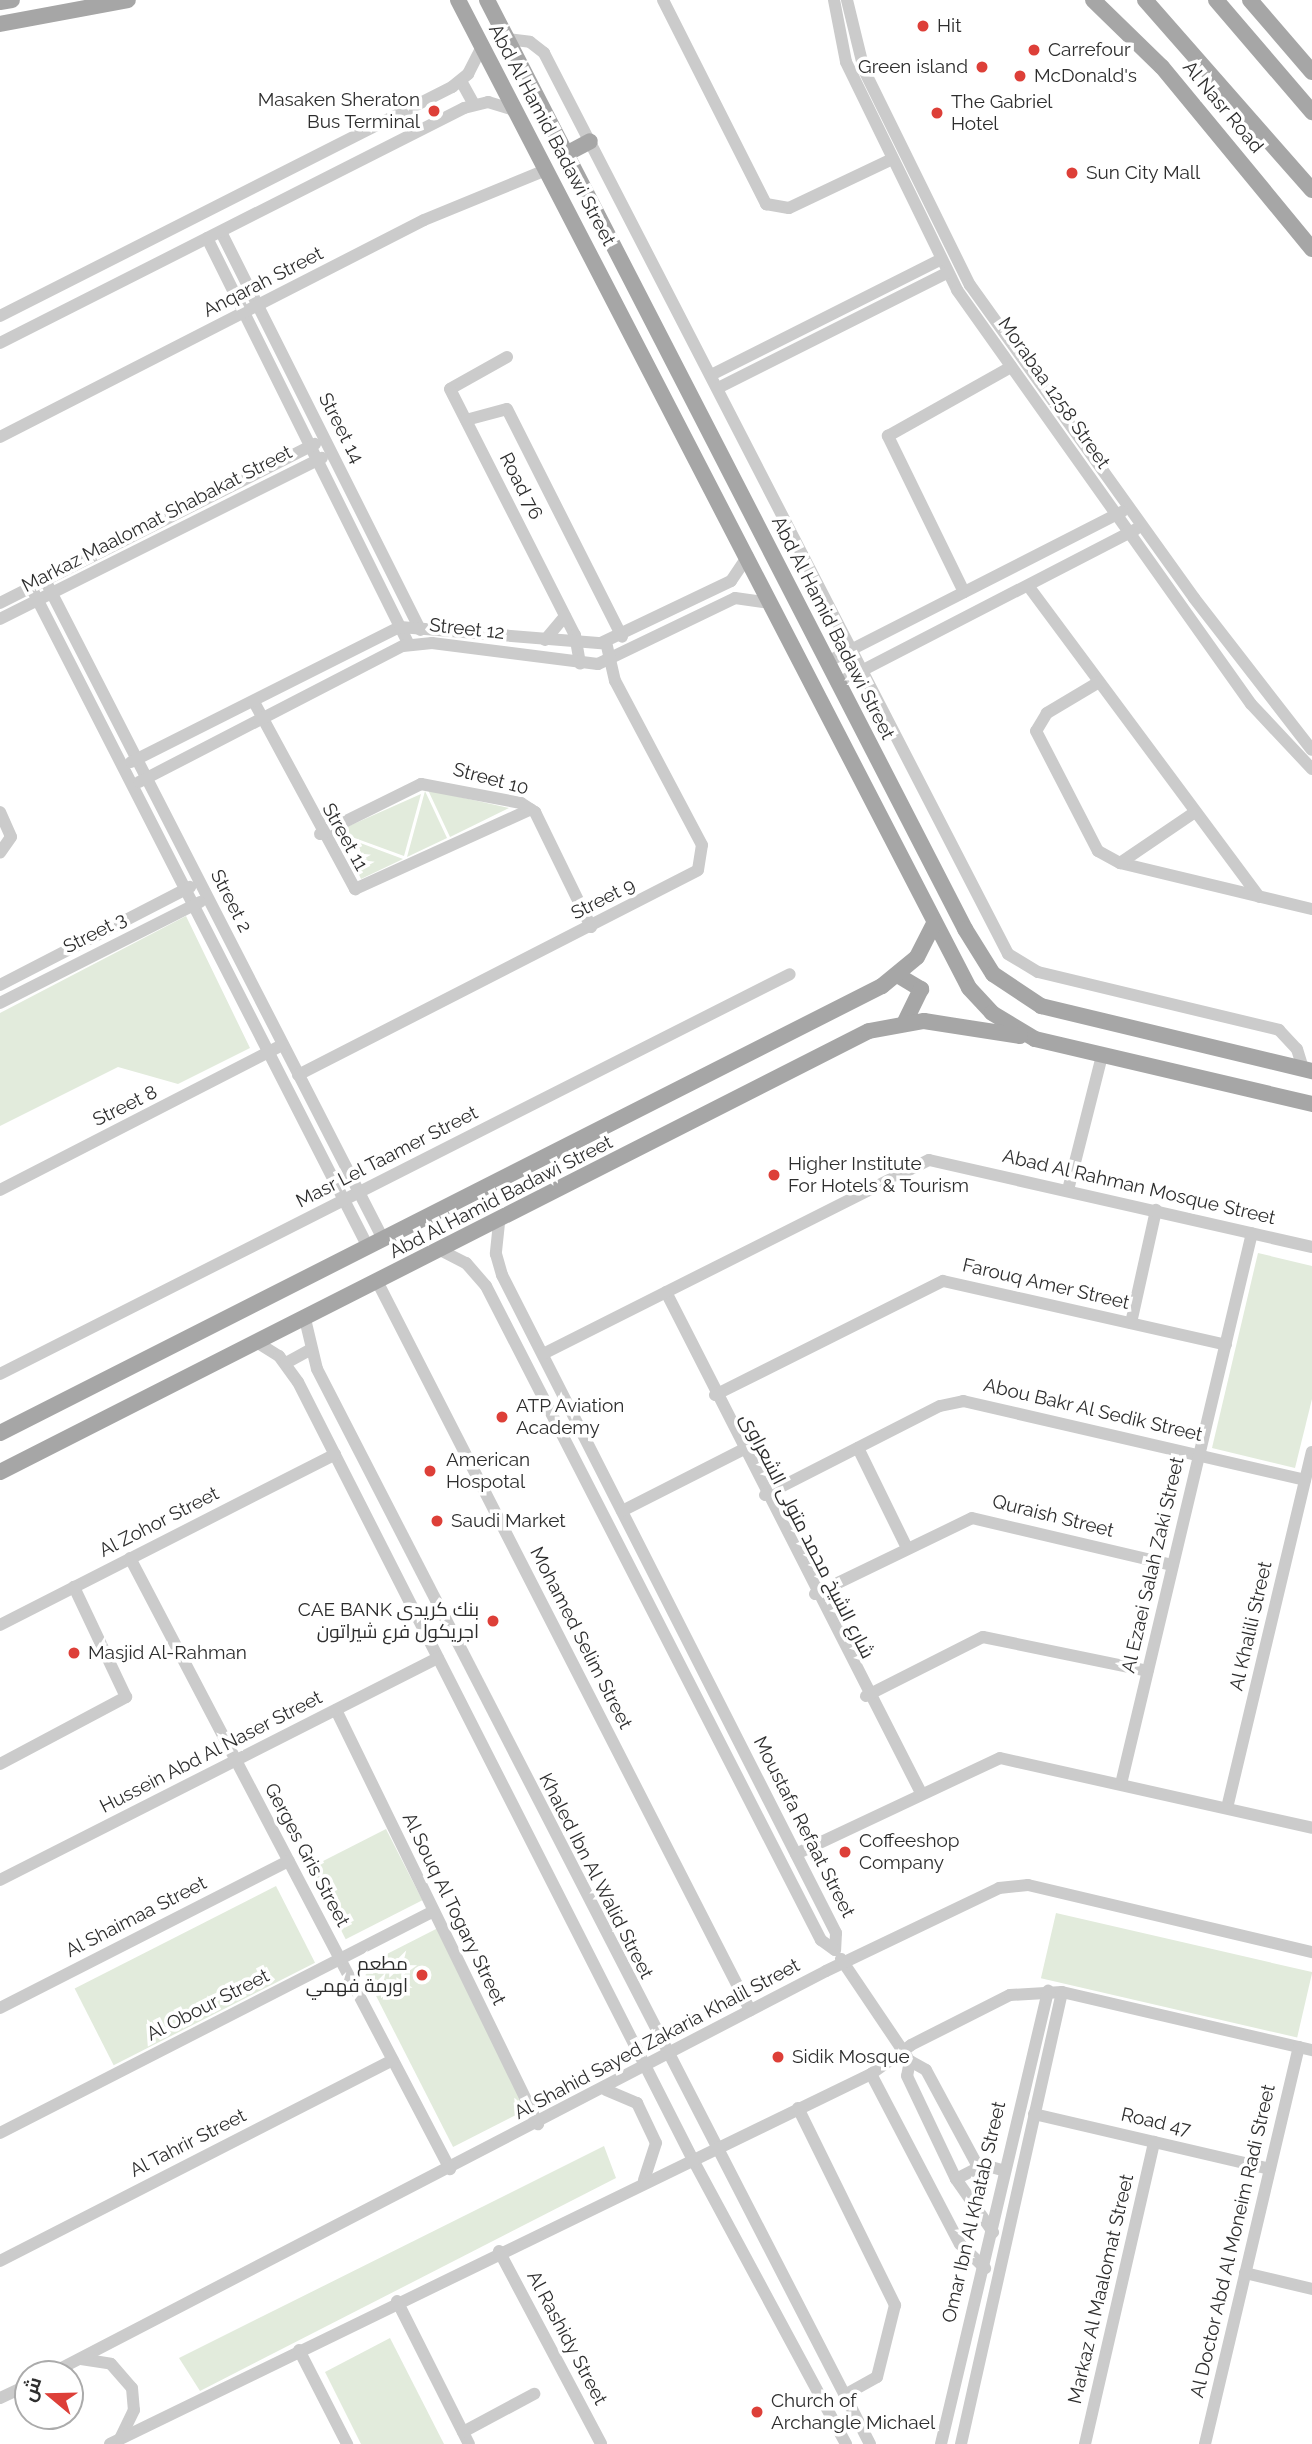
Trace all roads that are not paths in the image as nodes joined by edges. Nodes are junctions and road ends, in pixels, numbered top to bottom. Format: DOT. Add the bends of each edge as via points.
graph roads {
  1 [pos="12,0"];
  2 [pos="128,0"];
  3 [pos="458,0"];
  4 [pos="487,0"];
  5 [pos="663,0"];
  6 [pos="834,0"];
  7 [pos="847,0"];
  8 [pos="1093,0"];
  9 [pos="1145,0"];
  10 [pos="1216,0"];
  11 [pos="1250,0"];
  12 [pos="0,2"];
  13 [pos="0,24"];
  14 [pos="507,40"];
  15 [pos="482,46"];
  16 [pos="1312,72"];
  17 [pos="461,81"];
  18 [pos="474,104"];
  19 [pos="515,110"];
  20 [pos="1312,112"];
  21 [pos="590,141"];
  22 [pos="566,154"];
  23 [pos="890,160"];
  24 [pos="546,170"];
  25 [pos="1312,190"];
  26 [pos="220,232"];
  27 [pos="207,238"];
  28 [pos="1312,249"];
  29 [pos="940,261"];
  30 [pos="947,273"];
  31 [pos="258,307"];
  32 [pos="245,314"];
  33 [pos="0,316"];
  34 [pos="995,333"];
  35 [pos="0,344"];
  36 [pos="507,357"];
  37 [pos="1011,367"];
  38 [pos="713,374"];
  39 [pos="720,387"];
  40 [pos="467,421"];
  41 [pos="0,437"];
  42 [pos="325,439"];
  43 [pos="310,446"];
  44 [pos="332,453"];
  45 [pos="317,460"];
  46 [pos="1123,511"];
  47 [pos="1136,530"];
  48 [pos="748,556"];
  49 [pos="45,580"];
  50 [pos="31,587"];
  51 [pos="1029,587"];
  52 [pos="964,592"];
  53 [pos="52,593"];
  54 [pos="38,600"];
  55 [pos="0,603"];
  56 [pos="772,603"];
  57 [pos="565,616"];
  58 [pos="0,619"];
  59 [pos="418,625"];
  60 [pos="400,628"];
  61 [pos="622,637"];
  62 [pos="545,640"];
  63 [pos="606,642"];
  64 [pos="427,643"];
  65 [pos="578,644"];
  66 [pos="409,645"];
  67 [pos="852,649"];
  68 [pos="608,662"];
  69 [pos="827,662"];
  70 [pos="580,664"];
  71 [pos="863,670"];
  72 [pos="1099,682"];
  73 [pos="838,683"];
  74 [pos="1264,694"];
  75 [pos="254,702"];
  76 [pos="1251,704"];
  77 [pos="264,720"];
  78 [pos="1312,750"];
  79 [pos="137,759"];
  80 [pos="123,766"];
  81 [pos="1312,769"];
  82 [pos="147,778"];
  83 [pos="133,785"];
  84 [pos="531,809"];
  85 [pos="0,812"];
  86 [pos="1195,812"];
  87 [pos="320,834"];
  88 [pos="0,853"];
  89 [pos="1120,863"];
  90 [pos="200,882"];
  91 [pos="186,889"];
  92 [pos="1259,897"];
  93 [pos="208,898"];
  94 [pos="194,905"];
  95 [pos="1312,909"];
  96 [pos="933,925"];
  97 [pos="591,927"];
  98 [pos="790,974"];
  99 [pos="899,976"];
  100 [pos="0,985"];
  101 [pos="0,1003"];
  102 [pos="905,1021"];
  103 [pos="1035,1039"];
  104 [pos="282,1045"];
  105 [pos="266,1053"];
  106 [pos="1102,1056"];
  107 [pos="1308,1070"];
  108 [pos="298,1075"];
  109 [pos="1312,1104"];
  110 [pos="0,1190"];
  111 [pos="1068,1190"];
  112 [pos="359,1193"];
  113 [pos="344,1201"];
  114 [pos="1156,1210"];
  115 [pos="499,1223"];
  116 [pos="1252,1233"];
  117 [pos="383,1239"];
  118 [pos="368,1247"];
  119 [pos="1312,1247"];
  120 [pos="444,1252"];
  121 [pos="498,1266"];
  122 [pos="481,1277"];
  123 [pos="378,1283"];
  124 [pos="666,1292"];
  125 [pos="305,1319"];
  126 [pos="1131,1323"];
  127 [pos="258,1343"];
  128 [pos="1226,1345"];
  129 [pos="309,1350"];
  130 [pos="543,1354"];
  131 [pos="286,1363"];
  132 [pos="0,1374"];
  133 [pos="715,1395"];
  134 [pos="0,1433"];
  135 [pos="858,1448"];
  136 [pos="742,1450"];
  137 [pos="1312,1452"];
  138 [pos="335,1454"];
  139 [pos="1199,1455"];
  140 [pos="0,1472"];
  141 [pos="1305,1480"];
  142 [pos="765,1495"];
  143 [pos="622,1511"];
  144 [pos="907,1549"];
  145 [pos="130,1558"];
  146 [pos="1173,1565"];
  147 [pos="74,1587"];
  148 [pos="815,1594"];
  149 [pos="0,1625"];
  150 [pos="438,1658"];
  151 [pos="1148,1671"];
  152 [pos="866,1696"];
  153 [pos="336,1710"];
  154 [pos="236,1760"];
  155 [pos="0,1764"];
  156 [pos="1121,1784"];
  157 [pos="921,1793"];
  158 [pos="1227,1808"];
  159 [pos="1312,1828"];
  160 [pos="796,1854"];
  161 [pos="289,1861"];
  162 [pos="0,1880"];
  163 [pos="434,1911"];
  164 [pos="835,1950"];
  165 [pos="1312,1952"];
  166 [pos="340,1959"];
  167 [pos="845,1964"];
  168 [pos="1048,1990"];
  169 [pos="1062,1992"];
  170 [pos="0,2008"];
  171 [pos="750,2010"];
  172 [pos="1305,2048"];
  173 [pos="664,2054"];
  174 [pos="906,2056"];
  175 [pos="393,2060"];
  176 [pos="645,2066"];
  177 [pos="871,2074"];
  178 [pos="606,2090"];
  179 [pos="798,2108"];
  180 [pos="1034,2114"];
  181 [pos="538,2124"];
  182 [pos="0,2133"];
  183 [pos="1154,2142"];
  184 [pos="712,2148"];
  185 [pos="692,2158"];
  186 [pos="981,2166"];
  187 [pos="450,2169"];
  188 [pos="1270,2169"];
  189 [pos="1002,2170"];
  190 [pos="956,2179"];
  191 [pos="644,2180"];
  192 [pos="989,2231"];
  193 [pos="1006,2235"];
  194 [pos="499,2250"];
  195 [pos="0,2261"];
  196 [pos="981,2267"];
  197 [pos="999,2271"];
  198 [pos="1245,2273"];
  199 [pos="1312,2289"];
  200 [pos="397,2301"];
  201 [pos="299,2350"];
  202 [pos="79,2359"];
  203 [pos="534,2394"];
  204 [pos="845,2395"];
  205 [pos="463,2432"];
  206 [pos="115,2442"];
  207 [pos="347,2444"];
  208 [pos="469,2444"];
  209 [pos="601,2444"];
  210 [pos="846,2444"];
  211 [pos="870,2444"];
  212 [pos="941,2444"];
  213 [pos="961,2444"];
  214 [pos="1085,2444"];
  215 [pos="1205,2444"];
  1 -- 12 [label="main road"];
  2 -- 13 [label="main road"];
  3 -- 15 [label="main road, Abd Al Hamid Badawi Street"];
  4 -- 14 [label="main road, Abd Al Hamid Badawi Street"];
  5 -- 23 [label="street" via="766,204 789,208"];
  6 -- 23 [label="street, Morabaa 1258 Street" via="846,62"];
  7 -- 34 [label="street, Morabaa 1258 Street" via="853,44"];
  8 -- 28 [label="main road, Al Nasr Road" via="1162,67"];
  9 -- 25 [label="main road, Al Nasr Road"];
  10 -- 20 [label="main road"];
  11 -- 16 [label="main road"];
  14 -- 21 [label="street" via="530,43 544,53"];
  14 -- 22 [label="main road, Abd Al Hamid Badawi Street"];
  15 -- 17 [label="street"];
  15 -- 19 [label="main road, Abd Al Hamid Badawi Street"];
  17 -- 18 [label="street"];
  17 -- 33 [label="street"];
  18 -- 19 [label="street"];
  18 -- 26 [label="street"];
  19 -- 24 [label="main road, Abd Al Hamid Badawi Street"];
  21 -- 22 [label="main road"];
  21 -- 38 [label="street"];
  22 -- 69 [label="main road, Abd Al Hamid Badawi Street"];
  23 -- 29 [label="street, Morabaa 1258 Street"];
  24 -- 31 [label="street, Anqarah Street" via="424,220"];
  24 -- 48 [label="main road, Abd Al Hamid Badawi Street"];
  26 -- 27 [label="street"];
  26 -- 31 [label="street, Street 14"];
  27 -- 32 [label="street, Street 14"];
  27 -- 35 [label="street"];
  29 -- 30 [label="street, Morabaa 1258 Street"];
  29 -- 38 [label="street"];
  30 -- 34 [label="street, Morabaa 1258 Street"];
  30 -- 39 [label="street"];
  31 -- 32 [label="street, Anqarah Street"];
  31 -- 42 [label="street, Street 14"];
  32 -- 41 [label="street, Anqarah Street"];
  32 -- 43 [label="street, Street 14"];
  34 -- 37 [label="street, Morabaa 1258 Street"];
  34 -- 46 [label="street, Morabaa 1258 Street"];
  36 -- 40 [label="street, Road 76" via="451,384"];
  37 -- 46 [label="street, Morabaa 1258 Street"];
  37 -- 52 [label="street" via="888,436"];
  38 -- 39 [label="street"];
  39 -- 67 [label="street"];
  40 -- 57 [label="street, Road 76"];
  40 -- 61 [label="street" via="507,409"];
  42 -- 43 [label="street, Markaz Maalomat Shabakat Street"];
  42 -- 44 [label="street, Street 14"];
  43 -- 45 [label="street, Street 14"];
  43 -- 49 [label="street, Markaz Maalomat Shabakat Street"];
  44 -- 45 [label="street, Markaz Maalomat Shabakat Street"];
  44 -- 59 [label="street, Street 14"];
  45 -- 53 [label="street, Markaz Maalomat Shabakat Street"];
  45 -- 60 [label="street, Street 14"];
  46 -- 47 [label="street, Morabaa 1258 Street"];
  46 -- 52 [label="street"];
  47 -- 51 [label="street"];
  47 -- 74 [label="street, Morabaa 1258 Street"];
  47 -- 76 [label="street, Morabaa 1258 Street"];
  48 -- 56 [label="main road, Abd Al Hamid Badawi Street"];
  48 -- 61 [label="street, Street 12" via="731,581"];
  49 -- 50 [label="street, Markaz Maalomat Shabakat Street"];
  49 -- 53 [label="street, Street 2"];
  50 -- 54 [label="street, Street 2"];
  50 -- 55 [label="street, Markaz Maalomat Shabakat Street"];
  51 -- 71 [label="street"];
  51 -- 72 [label="street"];
  52 -- 67 [label="street"];
  53 -- 54 [label="street, Markaz Maalomat Shabakat Street"];
  53 -- 79 [label="street, Street 2"];
  54 -- 58 [label="street, Markaz Maalomat Shabakat Street"];
  54 -- 80 [label="street, Street 2"];
  56 -- 68 [label="street, Street 12" via="735,598"];
  56 -- 96 [label="main road, Abd Al Hamid Badawi Street"];
  57 -- 62 [label="street"];
  57 -- 65 [label="street, Road 76"];
  59 -- 60 [label="street, Street 12"];
  59 -- 62 [label="street, Street 12"];
  59 -- 64 [label="street, Street 14"];
  60 -- 66 [label="street, Street 14"];
  60 -- 75 [label="street, Street 12"];
  61 -- 63 [label="street, Street 12"];
  62 -- 65 [label="street, Street 12"];
  63 -- 65 [label="street, Street 12"];
  63 -- 68 [label="street, Street 9"];
  64 -- 66 [label="street, Street 12"];
  64 -- 70 [label="street, Street 12"];
  65 -- 70 [label="street, Road 76"];
  66 -- 77 [label="street, Street 12"];
  67 -- 69 [label="street"];
  67 -- 71 [label="street"];
  68 -- 70 [label="street, Street 12"];
  68 -- 97 [label="street, Street 9" via="704,857 690,877"];
  69 -- 73 [label="main road, Abd Al Hamid Badawi Street"];
  71 -- 73 [label="street"];
  71 -- 107 [label="street" via="1014,960 1038,972 1279,1030"];
  72 -- 86 [label="street"];
  72 -- 89 [label="street" via="1047,713 1035,731 1095,846"];
  73 -- 107 [label="main road, Abd Al Hamid Badawi Street" via="965,929 1008,986 1054,1009"];
  74 -- 76 [label="street"];
  74 -- 78 [label="street, Morabaa 1258 Street"];
  75 -- 77 [label="street, Street 11"];
  75 -- 79 [label="street, Street 12"];
  76 -- 81 [label="street, Morabaa 1258 Street"];
  77 -- 82 [label="street, Street 12"];
  77 -- 87 [label="street, Street 11"];
  79 -- 80 [label="street, Street 12"];
  79 -- 82 [label="street, Street 2"];
  80 -- 83 [label="street, Street 2"];
  82 -- 83 [label="street, Street 12"];
  82 -- 90 [label="street, Street 2"];
  83 -- 91 [label="street, Street 2"];
  84 -- 87 [label="street, Street 10" via="421,784"];
  84 -- 87 [label="street, Street 11" via="363,890 346,882"];
  84 -- 97 [label="street, Street 10"];
  85 -- 88 [label="street" via="10,842"];
  86 -- 89 [label="street"];
  86 -- 92 [label="street"];
  89 -- 92 [label="street"];
  90 -- 91 [label="street, Street 3"];
  90 -- 93 [label="street, Street 2"];
  91 -- 94 [label="street, Street 2"];
  91 -- 100 [label="street, Street 3"];
  92 -- 95 [label="street"];
  93 -- 94 [label="street, Street 3"];
  93 -- 104 [label="street, Street 2"];
  94 -- 101 [label="street, Street 3"];
  94 -- 105 [label="street, Street 2"];
  96 -- 99 [label="main road, Abd Al Hamid Badawi Street"];
  96 -- 103 [label="main road, Abd Al Hamid Badawi Street" via="980,1001"];
  97 -- 108 [label="street, Street 9"];
  98 -- 112 [label="street, Masr Lel Taamer Street"];
  99 -- 102 [label="main road" via="921,989"];
  99 -- 117 [label="main road, Abd Al Hamid Badawi Street"];
  102 -- 103 [label="main road, Abd Al Hamid Badawi Street"];
  102 -- 115 [label="main road, Abd Al Hamid Badawi Street" via="851,1040"];
  103 -- 106 [label="main road, Abd Al Hamid Badawi Street"];
  104 -- 105 [label="street, Street 8"];
  104 -- 108 [label="street, Street 2"];
  105 -- 110 [label="street, Street 8"];
  105 -- 113 [label="street, Street 2"];
  106 -- 109 [label="main road, Abd Al Hamid Badawi Street"];
  106 -- 111 [label="street"];
  108 -- 112 [label="street, Street 2"];
  111 -- 114 [label="street, Abad Al Rahman Mosque Street"];
  111 -- 124 [label="street, Abad Al Rahman Mosque Street" via="922,1161"];
  112 -- 113 [label="street, Masr Lel Taamer Street"];
  112 -- 117 [label="street, Street 2"];
  113 -- 118 [label="street, Street 2"];
  113 -- 132 [label="street, Masr Lel Taamer Street"];
  114 -- 116 [label="street, Abad Al Rahman Mosque Street"];
  114 -- 126 [label="street"];
  115 -- 120 [label="main road, Abd Al Hamid Badawi Street"];
  115 -- 121 [label="street, Moustafa Refaat Street"];
  116 -- 119 [label="street, Abad Al Rahman Mosque Street"];
  116 -- 128 [label="street, Al Ezaei Salah Zaki Street"];
  117 -- 118 [label="main road, Abd Al Hamid Badawi Street"];
  118 -- 134 [label="main road, Abd Al Hamid Badawi Street"];
  120 -- 122 [label="street, Moustafa Refaat Street"];
  120 -- 123 [label="main road, Abd Al Hamid Badawi Street"];
  121 -- 122 [label="street" via="484,1268"];
  121 -- 130 [label="street, Moustafa Refaat Street"];
  122 -- 164 [label="street, Moustafa Refaat Street" via="821,1940"];
  123 -- 125 [label="main road, Abd Al Hamid Badawi Street"];
  123 -- 171 [label="street, Mohamed Selim Street"];
  124 -- 130 [label="street, Abad Al Rahman Mosque Street"];
  124 -- 133 [label="street, شارع الشيخ محمد متولى الشعراوى"];
  125 -- 127 [label="main road, Abd Al Hamid Badawi Street"];
  125 -- 129 [label="street, Khaled Ibn Al Walid Street"];
  126 -- 128 [label="street, Farouq Amer Street"];
  126 -- 133 [label="street, Farouq Amer Street" via="935,1283"];
  127 -- 131 [label="street"];
  127 -- 140 [label="main road, Abd Al Hamid Badawi Street"];
  128 -- 139 [label="street, Al Ezaei Salah Zaki Street"];
  129 -- 131 [label="street"];
  129 -- 173 [label="street, Khaled Ibn Al Walid Street"];
  130 -- 143 [label="street, Moustafa Refaat Street"];
  131 -- 138 [label="street"];
  133 -- 136 [label="street, شارع الشيخ محمد متولى الشعراوى"];
  135 -- 139 [label="street, Abou Bakr Al Sedik Street" via="963,1401"];
  135 -- 142 [label="street, Abou Bakr Al Sedik Street"];
  135 -- 144 [label="street"];
  136 -- 142 [label="street, شارع الشيخ محمد متولى الشعراوى"];
  136 -- 143 [label="street"];
  137 -- 141 [label="street, Al Khalili Street"];
  138 -- 145 [label="street, Al Zohor Street"];
  138 -- 150 [label="street"];
  139 -- 141 [label="street, Abou Bakr Al Sedik Street"];
  139 -- 146 [label="street, Al Ezaei Salah Zaki Street"];
  141 -- 158 [label="street, Al Khalili Street"];
  142 -- 148 [label="street, شارع الشيخ محمد متولى الشعراوى"];
  143 -- 160 [label="street, Moustafa Refaat Street"];
  144 -- 146 [label="street, Quraish Street" via="978,1518"];
  144 -- 148 [label="street, Quraish Street"];
  145 -- 147 [label="street, Al Zohor Street"];
  145 -- 154 [label="street, Gerges Gris Street"];
  146 -- 151 [label="street, Al Ezaei Salah Zaki Street"];
  147 -- 149 [label="street, Al Zohor Street"];
  147 -- 155 [label="street" via="126,1697"];
  148 -- 152 [label="street, شارع الشيخ محمد متولى الشعراوى"];
  150 -- 153 [label="street, Hussein Abd Al Naser Street"];
  150 -- 176 [label="street"];
  151 -- 152 [label="street" via="983,1637"];
  151 -- 156 [label="street, Al Ezaei Salah Zaki Street"];
  152 -- 157 [label="street, شارع الشيخ محمد متولى الشعراوى"];
  153 -- 154 [label="street, Hussein Abd Al Naser Street"];
  153 -- 163 [label="street, Al Souq Al Togary Street"];
  154 -- 161 [label="street, Gerges Gris Street"];
  154 -- 162 [label="street, Hussein Abd Al Naser Street"];
  156 -- 157 [label="street" via="1000,1758"];
  156 -- 158 [label="street"];
  157 -- 160 [label="street"];
  158 -- 159 [label="street"];
  160 -- 164 [label="street, Moustafa Refaat Street" via="836,1933"];
  161 -- 166 [label="street, Gerges Gris Street"];
  161 -- 170 [label="street, Al Shaimaa Street"];
  163 -- 166 [label="street, Al Obour Street"];
  163 -- 181 [label="street, Al Souq Al Togary Street"];
  164 -- 167 [label="street"];
  165 -- 167 [label="street, Al Shahid Sayed Zakaria Khalil Street" via="1019,1884 990,1892"];
  166 -- 175 [label="street, Gerges Gris Street"];
  166 -- 182 [label="street, Al Obour Street"];
  167 -- 171 [label="street, Al Shahid Sayed Zakaria Khalil Street"];
  167 -- 174 [label="street"];
  168 -- 169 [label="street"];
  168 -- 174 [label="street" via="996,2000"];
  168 -- 189 [label="street, Omar Ibn Al Khatab Street"];
  169 -- 172 [label="street"];
  169 -- 180 [label="street, Omar Ibn Al Khatab Street"];
  171 -- 173 [label="street, Al Shahid Sayed Zakaria Khalil Street"];
  172 -- 188 [label="street, Al Doctor Abd Al Moneim Radi Street"];
  173 -- 176 [label="street, Al Shahid Sayed Zakaria Khalil Street"];
  173 -- 184 [label="street, Khaled Ibn Al Walid Street"];
  174 -- 177 [label="street"];
  174 -- 186 [label="street" via="926,2070"];
  174 -- 190 [label="street" via="907,2076"];
  175 -- 187 [label="street, Gerges Gris Street"];
  175 -- 195 [label="street, Al Tahrir Street"];
  176 -- 178 [label="street, Al Shahid Sayed Zakaria Khalil Street"];
  176 -- 185 [label="street"];
  177 -- 179 [label="street"];
  177 -- 196 [label="street" via="960,2244"];
  178 -- 181 [label="street, Al Shahid Sayed Zakaria Khalil Street"];
  178 -- 191 [label="street" via="637,2103 656,2143"];
  179 -- 184 [label="street"];
  179 -- 204 [label="street" via="895,2305 877,2377"];
  180 -- 183 [label="street, Road 47"];
  180 -- 193 [label="street, Omar Ibn Al Khatab Street"];
  181 -- 187 [label="street, Al Shahid Sayed Zakaria Khalil Street"];
  183 -- 188 [label="street, Road 47"];
  183 -- 214 [label="street, Markaz Al Maalomat Street"];
  184 -- 185 [label="street"];
  184 -- 204 [label="street, Khaled Ibn Al Walid Street"];
  185 -- 191 [label="street"];
  185 -- 210 [label="street"];
  186 -- 189 [label="street"];
  186 -- 190 [label="street"];
  187 -- 202 [label="street, Al Shahid Sayed Zakaria Khalil Street"];
  188 -- 198 [label="street, Al Doctor Abd Al Moneim Radi Street"];
  189 -- 192 [label="street, Omar Ibn Al Khatab Street"];
  190 -- 192 [label="street"];
  191 -- 194 [label="street"];
  192 -- 193 [label="street"];
  192 -- 196 [label="street, Omar Ibn Al Khatab Street"];
  193 -- 197 [label="street, Omar Ibn Al Khatab Street"];
  194 -- 200 [label="street"];
  194 -- 209 [label="street, Al Rashidy Street"];
  196 -- 197 [label="street"];
  196 -- 212 [label="street, Omar Ibn Al Khatab Street"];
  197 -- 213 [label="street, Omar Ibn Al Khatab Street"];
  198 -- 199 [label="street"];
  198 -- 215 [label="street, Al Doctor Abd Al Moneim Radi Street"];
  200 -- 201 [label="street"];
  200 -- 205 [label="street"];
  201 -- 206 [label="street"];
  201 -- 207 [label="street"];
  202 -- 206 [label="street" via="111,2364 132,2388 134,2410"];
  203 -- 205 [label="street"];
  204 -- 211 [label="street, Khaled Ibn Al Walid Street"];
  205 -- 208 [label="street"];
}
